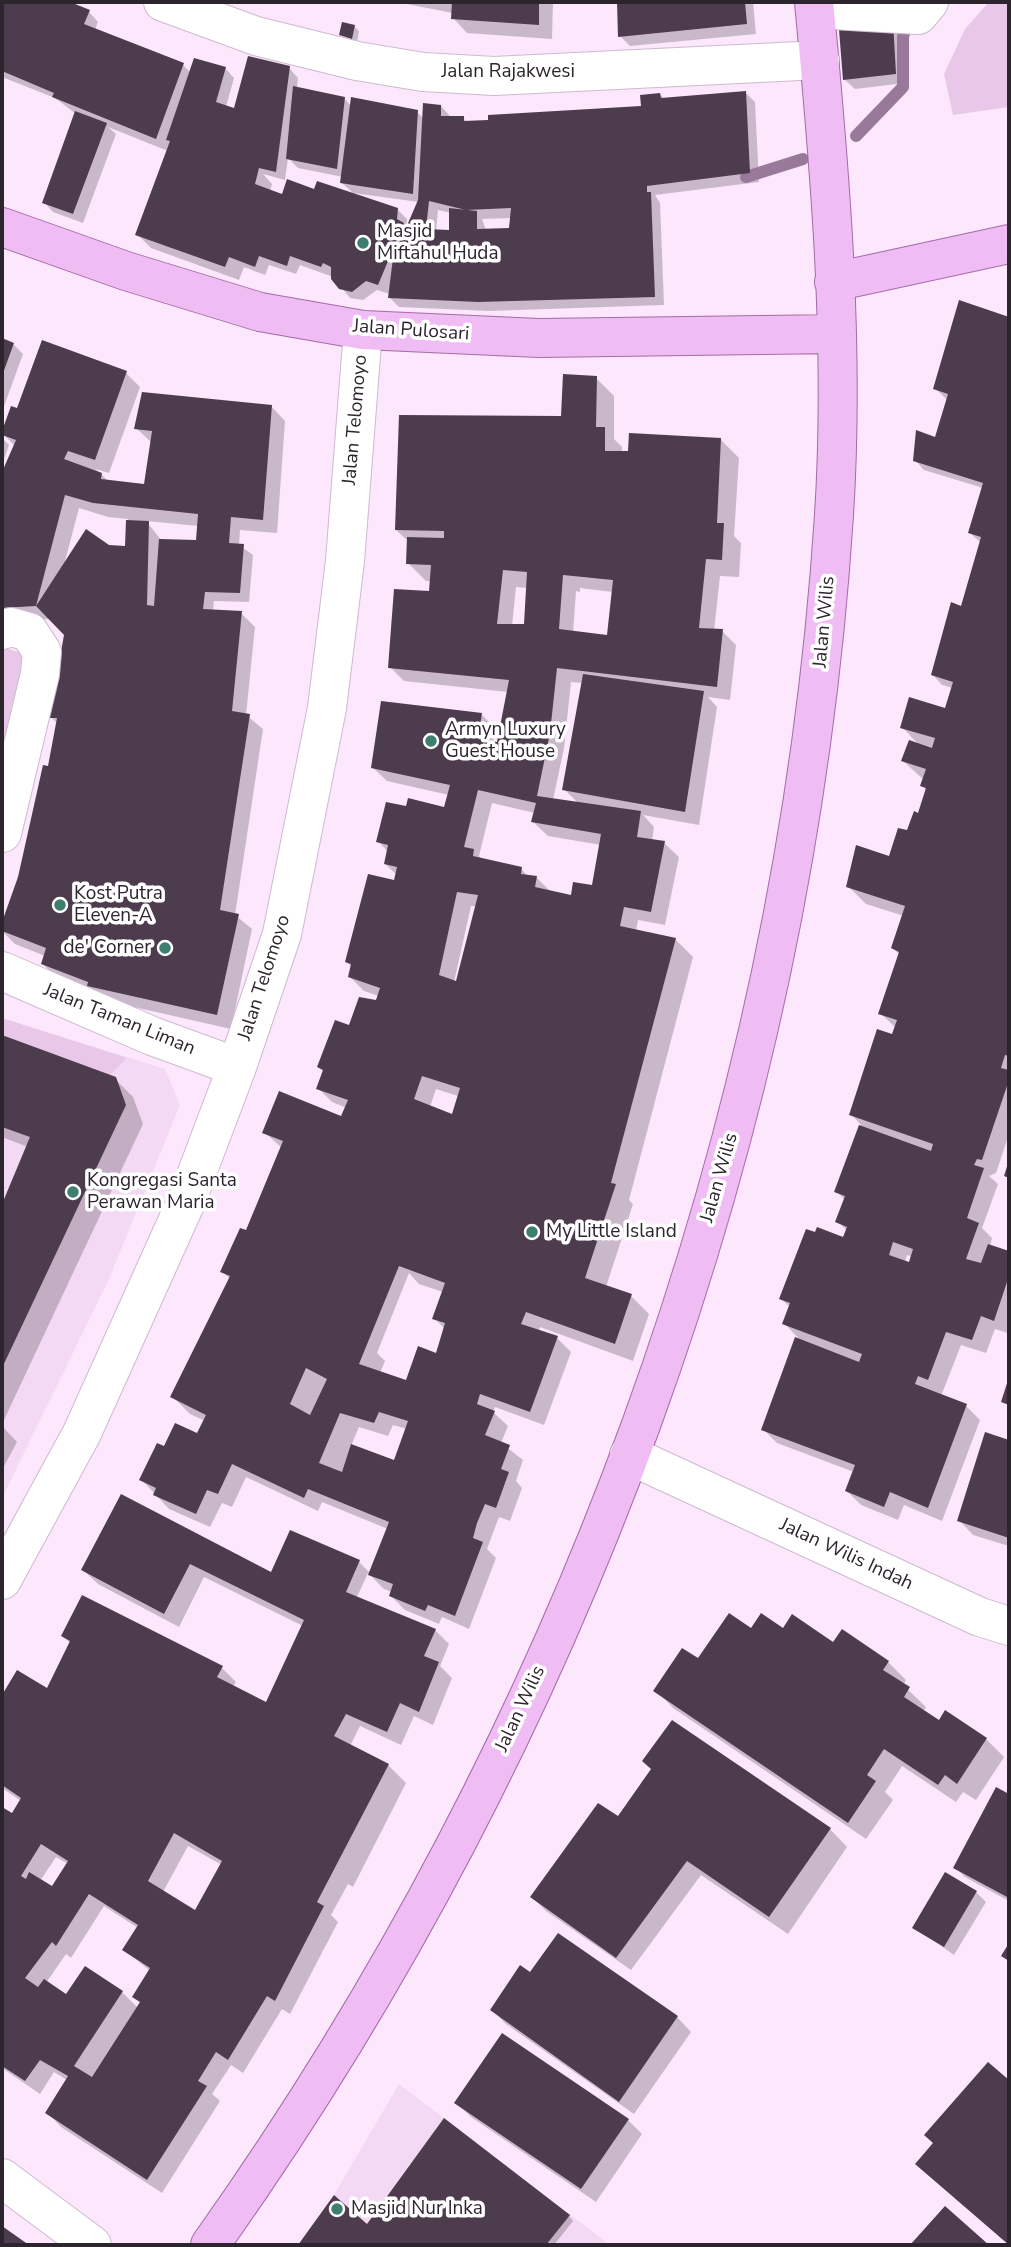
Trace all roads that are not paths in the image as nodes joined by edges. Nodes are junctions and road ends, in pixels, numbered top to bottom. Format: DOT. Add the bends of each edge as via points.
graph roads {
  1 [pos="163,2"];
  2 [pos="814,5"];
  3 [pos="915,10"];
  4 [pos="820,60"];
  5 [pos="2,228"];
  6 [pos="1009,244"];
  7 [pos="834,282"];
  8 [pos="363,330"];
  9 [pos="836,334"];
  10 [pos="2,630"];
  11 [pos="2,833"];
  12 [pos="2,971"];
  13 [pos="237,1067"];
  14 [pos="629,1455"];
  15 [pos="2,1580"];
  16 [pos="995,1622"];
  17 [pos="1009,1644"];
  18 [pos="2,2178"];
  19 [pos="92,2245"];
  20 [pos="210,2245"];
  1 -- 4 [label="street, Jalan Rajakwesi" via="256,36 423,72 494,76"];
  2 -- 3 [label="street"];
  2 -- 4 [label="main road, Jalan Wilis"];
  4 -- 7 [label="main road, Jalan Wilis"];
  5 -- 8 [label="main road, Jalan Pulosari" via="260,312"];
  6 -- 7 [label="main road"];
  7 -- 9 [label="main road, Jalan Wilis"];
  8 -- 9 [label="main road, Jalan Pulosari" via="539,338"];
  8 -- 13 [label="street, Jalan Telomoyo" via="345,561 327,708 282,934"];
  9 -- 14 [label="main road, Jalan Wilis" via="834,509 821,668 797,845 765,1009 723,1173 678,1321"];
  10 -- 11 [label="street" via="11,627 29,632 42,652"];
  12 -- 13 [label="street, Jalan Taman Liman"];
  13 -- 15 [label="street, Jalan Telomoyo" via="186,1202 82,1433"];
  14 -- 16 [label="street, Jalan Wilis Indah"];
  14 -- 20 [label="main road, Jalan Wilis" via="578,1584 456,1847 355,2025"];
  16 -- 17 [label="street, Jalan Wilis Indah"];
  18 -- 19 [label="street"];
}
